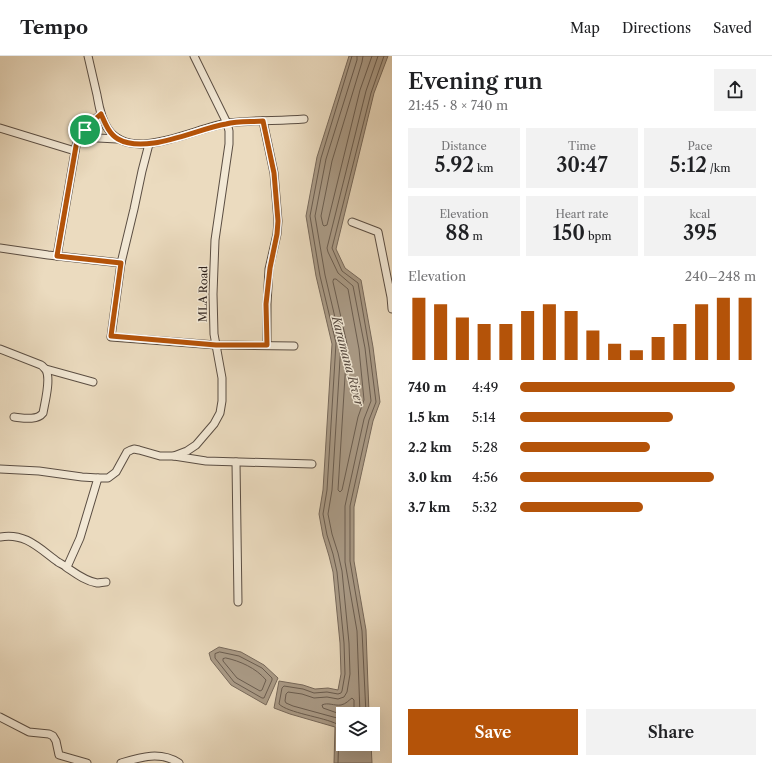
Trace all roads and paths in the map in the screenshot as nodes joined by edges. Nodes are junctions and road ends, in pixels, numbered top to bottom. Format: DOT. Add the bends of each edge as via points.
graph roads {
  1 [pos="88,56"];
  2 [pos="194,56"];
  3 [pos="101,114"];
  4 [pos="304,119"];
  5 [pos="263,121"];
  6 [pos="227,123"];
  7 [pos="0,128"];
  8 [pos="79,137"];
  9 [pos="118,139"];
  10 [pos="150,144"];
  11 [pos="76,151"];
  12 [pos="352,222"];
  13 [pos="0,248"];
  14 [pos="57,256"];
  15 [pos="121,263"];
  16 [pos="392,296"];
  17 [pos="392,309"];
  18 [pos="216,345"];
  19 [pos="267,345"];
  20 [pos="294,346"];
  21 [pos="0,349"];
  22 [pos="46,369"];
  23 [pos="93,382"];
  24 [pos="14,417"];
  25 [pos="174,456"];
  26 [pos="236,462"];
  27 [pos="312,464"];
  28 [pos="0,468"];
  29 [pos="98,478"];
  30 [pos="0,537"];
  31 [pos="67,567"];
  32 [pos="106,582"];
  33 [pos="238,602"];
  34 [pos="0,717"];
  35 [pos="87,763"];
  36 [pos="121,763"];
  37 [pos="179,763"];
  1 -- 3 [label="street"];
  2 -- 6 [label="street, MLA Road"];
  3 -- 8 [label="street"];
  3 -- 9 [label="street" via="108,129"];
  4 -- 5 [label="street"];
  5 -- 6 [label="street"];
  5 -- 19 [label="street" via="274,173 278,221 266,304"];
  6 -- 10 [label="street"];
  6 -- 18 [label="street, MLA Road" via="228,144 215,240 213,294"];
  7 -- 11 [label="street"];
  8 -- 9 [label="street"];
  8 -- 11 [label="street"];
  9 -- 10 [label="street" via="134,144"];
  10 -- 15 [label="street"];
  11 -- 14 [label="street"];
  12 -- 16 [label="street" via="378,232"];
  13 -- 14 [label="street"];
  14 -- 15 [label="street"];
  15 -- 18 [label="street" via="111,336"];
  16 -- 17 [label="street"];
  18 -- 19 [label="street"];
  18 -- 25 [label="street, MLA Road" via="222,378 220,413 196,445"];
  19 -- 20 [label="street"];
  21 -- 22 [label="street" via="42,365"];
  22 -- 23 [label="street"];
  22 -- 24 [label="street" via="48,384 43,413 33,418"];
  25 -- 26 [label="street"];
  25 -- 29 [label="street, MLA Road" via="130,450 116,472 108,478"];
  26 -- 27 [label="street"];
  26 -- 33 [label="street"];
  28 -- 29 [label="street, MLA Road"];
  29 -- 31 [label="street" via="80,538"];
  30 -- 31 [label="street" via="11,535 28,540"];
  31 -- 32 [label="street" via="71,572 90,581"];
  34 -- 35 [label="street" via="29,732 53,736 59,755"];
  36 -- 37 [label="street" via="157,756 167,757"];
}
